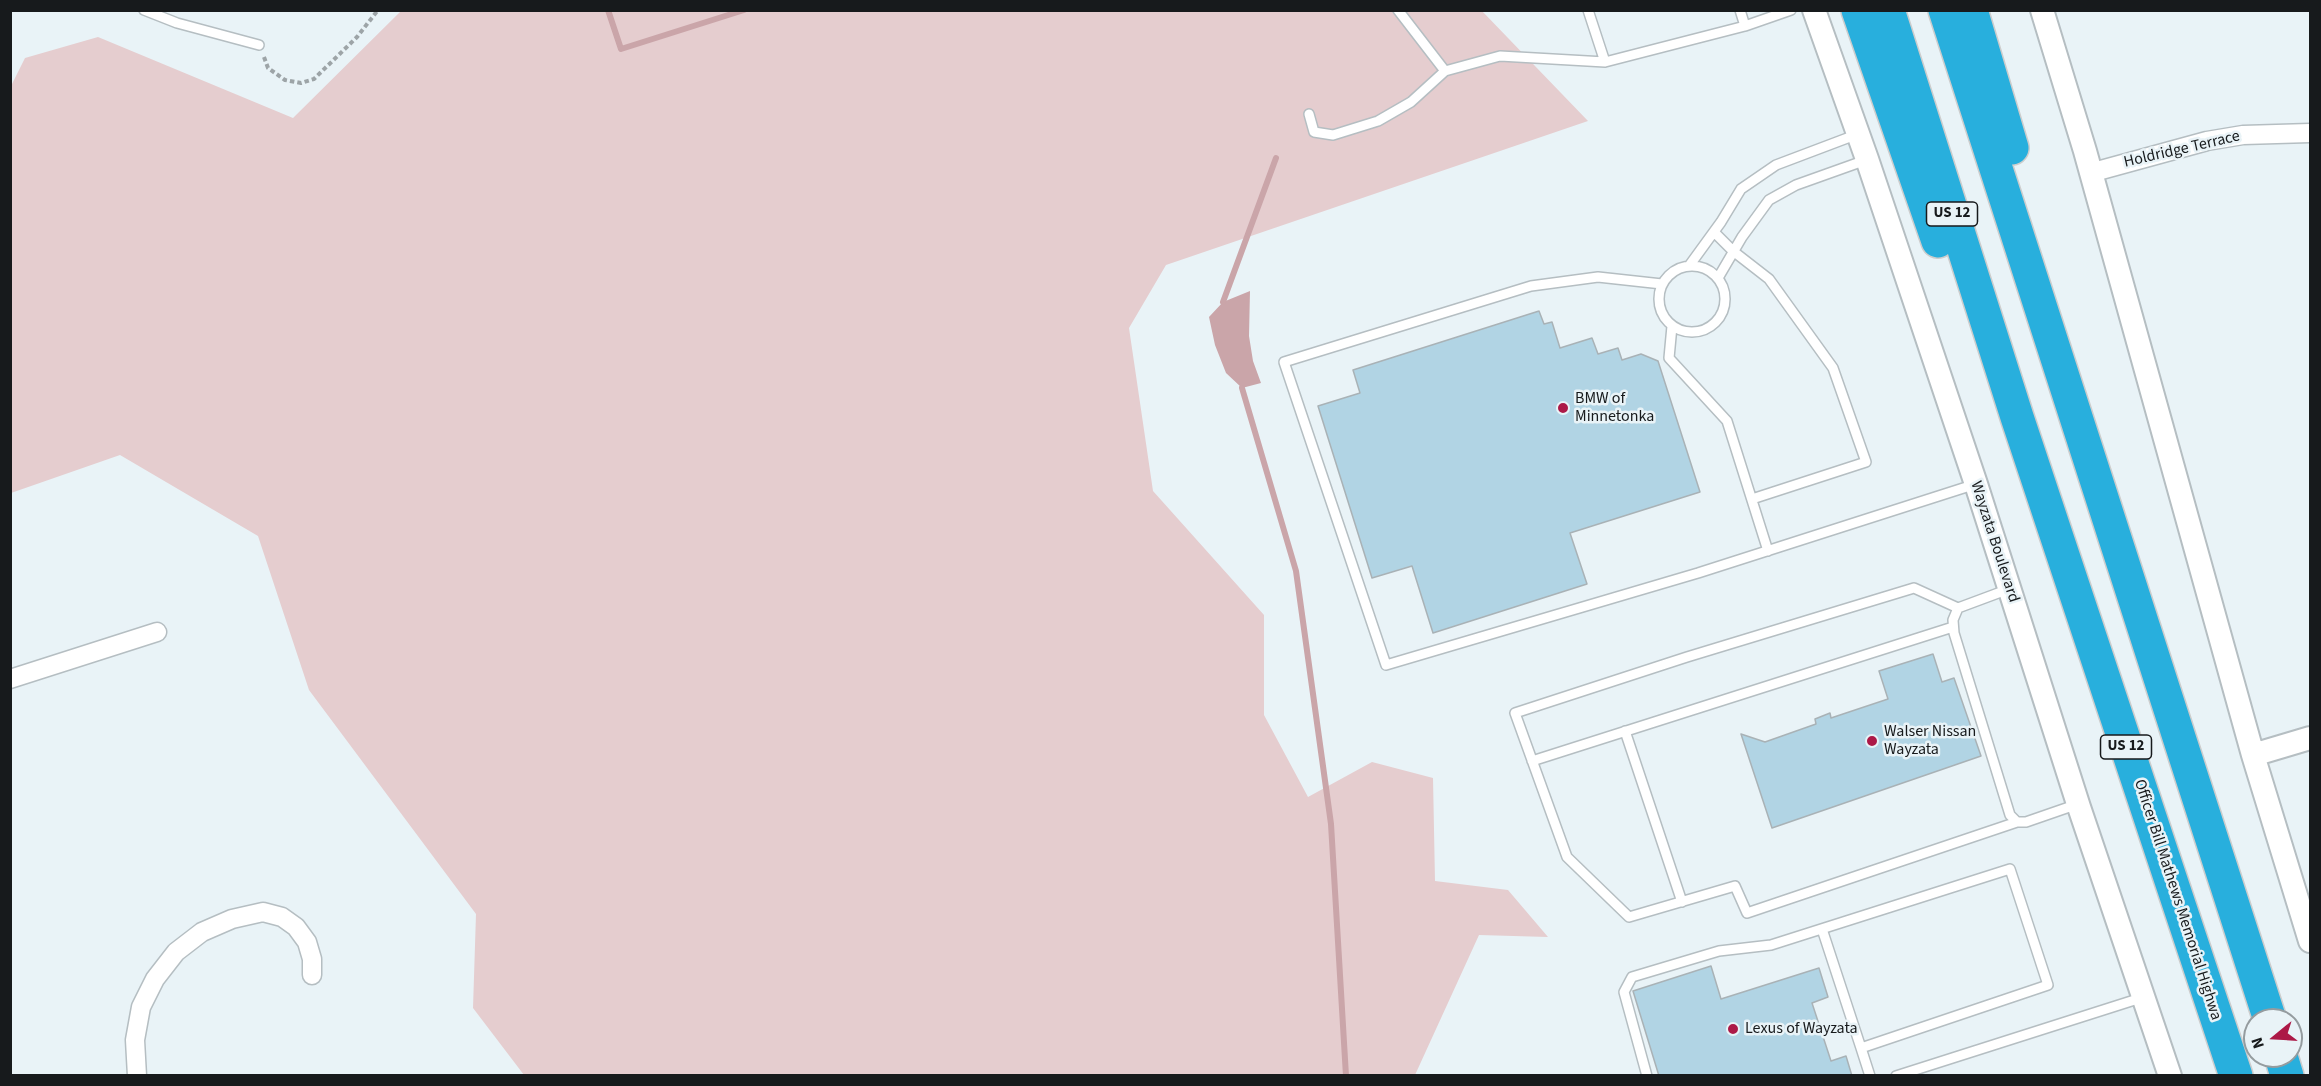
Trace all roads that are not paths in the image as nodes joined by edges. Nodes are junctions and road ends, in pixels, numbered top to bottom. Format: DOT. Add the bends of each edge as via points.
graph roads {
  1 [pos="144,10"];
  2 [pos="1398,10"];
  3 [pos="1588,10"];
  4 [pos="1740,10"];
  5 [pos="1791,10"];
  6 [pos="1814,10"];
  7 [pos="1858,10"];
  8 [pos="1888,10"];
  9 [pos="1945,10"];
  10 [pos="1971,10"];
  11 [pos="2042,10"];
  12 [pos="1745,26"];
  13 [pos="259,45"];
  14 [pos="1605,62"];
  15 [pos="1445,71"];
  16 [pos="1309,114"];
  17 [pos="2310,133"];
  18 [pos="1858,134"];
  19 [pos="1867,159"];
  20 [pos="2090,173"];
  21 [pos="1714,232"];
  22 [pos="1733,251"];
  23 [pos="1689,266"];
  24 [pos="1718,278"];
  25 [pos="1662,284"];
  26 [pos="1672,326"];
  27 [pos="2060,370"];
  28 [pos="2017,417"];
  29 [pos="1976,484"];
  30 [pos="1752,498"];
  31 [pos="1768,551"];
  32 [pos="2009,588"];
  33 [pos="1958,608"];
  34 [pos="1953,627"];
  35 [pos="157,632"];
  36 [pos="10,679"];
  37 [pos="1625,731"];
  38 [pos="2310,738"];
  39 [pos="2253,755"];
  40 [pos="1532,761"];
  41 [pos="2078,804"];
  42 [pos="2017,822"];
  43 [pos="1682,902"];
  44 [pos="1822,929"];
  45 [pos="2310,941"];
  46 [pos="312,975"];
  47 [pos="2144,997"];
  48 [pos="2266,1008"];
  49 [pos="1861,1048"];
  50 [pos="137,1076"];
  51 [pos="1647,1076"];
  52 [pos="1870,1076"];
  53 [pos="1896,1076"];
  54 [pos="2170,1076"];
  55 [pos="2236,1076"];
  1 -- 13 [label="lane"];
  2 -- 15 [label="lane"];
  3 -- 14 [label="lane"];
  4 -- 12 [label="lane"];
  5 -- 12 [label="lane"];
  6 -- 18 [label="street, Wayzata Boulevard"];
  7 -- 28 [label="highway" via="1966,323"];
  8 -- 28 [label="highway, US 12"];
  9 -- 27 [label="highway"];
  10 -- 27 [label="highway" via="2017,162"];
  11 -- 20 [label="street"];
  12 -- 14 [label="lane"];
  14 -- 15 [label="lane" via="1500,56"];
  15 -- 16 [label="lane" via="1411,102 1378,121 1332,135 1314,132"];
  17 -- 20 [label="street, Holdridge Terrace" via="2243,135 2207,141"];
  18 -- 19 [label="street, Wayzata Boulevard"];
  18 -- 21 [label="lane" via="1776,165 1758,177 1741,189"];
  19 -- 22 [label="lane" via="1796,184 1769,200"];
  19 -- 29 [label="street, Wayzata Boulevard"];
  20 -- 39 [label="street"];
  21 -- 22 [label="lane"];
  21 -- 23 [label="lane"];
  22 -- 24 [label="lane"];
  22 -- 30 [label="lane" via="1769,279 1833,368 1866,462"];
  23 -- 24 [label="lane" via="1701,267"];
  23 -- 25 [label="lane" via="1678,269"];
  24 -- 26 [label="lane" via="1726,298 1720,319 1702,332 1681,331"];
  25 -- 26 [label="lane" via="1659,307"];
  25 -- 31 [label="lane" via="1598,277 1531,286 1284,362 1386,665"];
  26 -- 30 [label="lane" via="1669,358 1727,421"];
  27 -- 48 [label="highway"];
  28 -- 55 [label="highway, Officer Bill Mathews Memorial Highwa / US 12"];
  29 -- 31 [label="lane"];
  29 -- 32 [label="street, Wayzata Boulevard"];
  30 -- 31 [label="lane"];
  32 -- 33 [label="lane"];
  32 -- 41 [label="street, Wayzata Boulevard"];
  33 -- 34 [label="lane"];
  33 -- 40 [label="lane" via="1914,588 1515,713"];
  34 -- 37 [label="lane"];
  34 -- 42 [label="lane" via="2010,815"];
  35 -- 36 [label="street"];
  37 -- 40 [label="lane"];
  37 -- 43 [label="lane"];
  38 -- 39 [label="street"];
  39 -- 45 [label="street"];
  40 -- 43 [label="lane" via="1566,856 1629,917"];
  41 -- 42 [label="lane"];
  41 -- 47 [label="street, Wayzata Boulevard"];
  42 -- 43 [label="lane" via="1747,913 1735,886"];
  44 -- 49 [label="lane"];
  44 -- 49 [label="lane" via="2010,869 2048,985"];
  44 -- 51 [label="lane" via="1771,945 1719,951 1632,977 1624,992"];
  46 -- 50 [label="street" via="307,942 282,917 263,912 232,919 202,932 176,952 155,979 141,1007 135,1040"];
  47 -- 53 [label="lane"];
  47 -- 54 [label="street, Wayzata Boulevard"];
  49 -- 52 [label="lane"];
}
